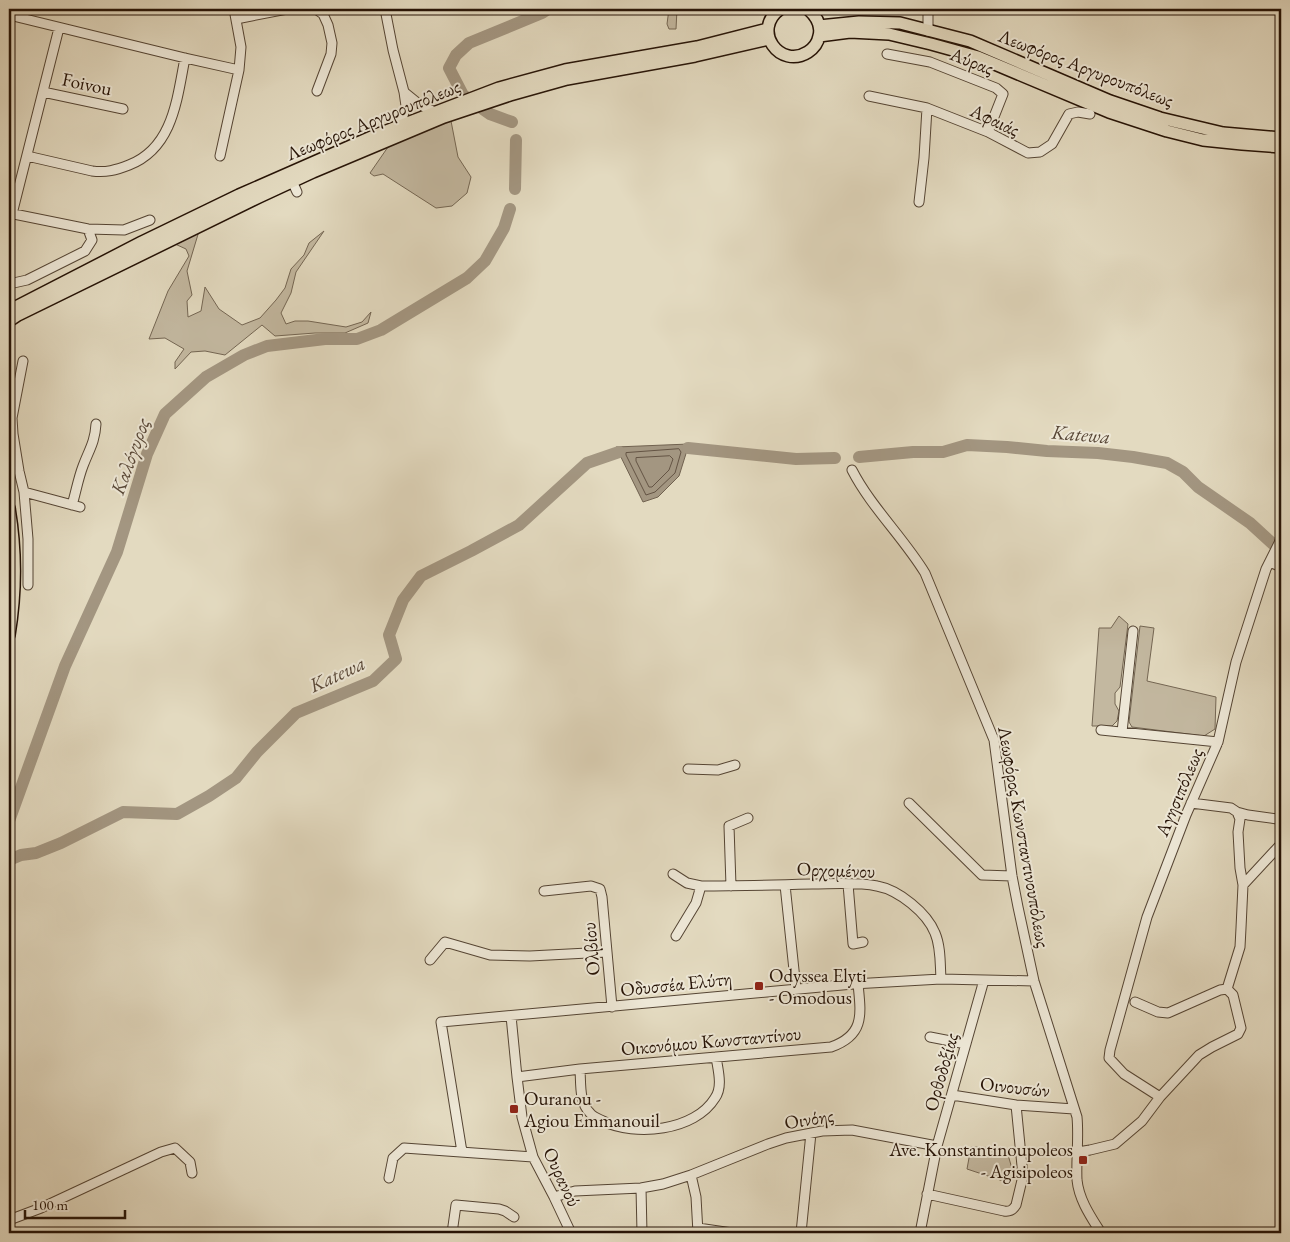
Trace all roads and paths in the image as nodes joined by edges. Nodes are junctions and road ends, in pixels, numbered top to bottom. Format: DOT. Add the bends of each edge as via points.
graph roads {
  1 [pos="234,9"];
  2 [pos="287,9"];
  3 [pos="316,9"];
  4 [pos="385,9"];
  5 [pos="780,9"];
  6 [pos="808,9"];
  7 [pos="928,9"];
  8 [pos="9,15"];
  9 [pos="236,19"];
  10 [pos="59,28"];
  11 [pos="819,31"];
  12 [pos="928,31"];
  13 [pos="769,34"];
  14 [pos="887,54"];
  15 [pos="185,58"];
  16 [pos="239,70"];
  17 [pos="318,91"];
  18 [pos="43,92"];
  19 [pos="404,92"];
  20 [pos="869,96"];
  21 [pos="927,108"];
  22 [pos="123,109"];
  23 [pos="440,114"];
  24 [pos="1090,114"];
  25 [pos="395,128"];
  26 [pos="988,132"];
  27 [pos="1281,138"];
  28 [pos="1281,147"];
  29 [pos="26,156"];
  30 [pos="220,156"];
  31 [pos="292,181"];
  32 [pos="297,192"];
  33 [pos="919,202"];
  34 [pos="10,214"];
  35 [pos="150,220"];
  36 [pos="88,229"];
  37 [pos="9,284"];
  38 [pos="12,313"];
  39 [pos="23,361"];
  40 [pos="96,424"];
  41 [pos="852,470"];
  42 [pos="24,492"];
  43 [pos="9,508"];
  44 [pos="1281,539"];
  45 [pos="1269,564"];
  46 [pos="1281,567"];
  47 [pos="28,586"];
  48 [pos="1133,631"];
  49 [pos="9,635"];
  50 [pos="1101,730"];
  51 [pos="1122,732"];
  52 [pos="1218,742"];
  53 [pos="736,765"];
  54 [pos="688,769"];
  55 [pos="909,803"];
  56 [pos="1191,803"];
  57 [pos="1237,812"];
  58 [pos="748,818"];
  59 [pos="1281,821"];
  60 [pos="1281,844"];
  61 [pos="673,874"];
  62 [pos="1012,876"];
  63 [pos="848,884"];
  64 [pos="785,885"];
  65 [pos="1243,885"];
  66 [pos="701,886"];
  67 [pos="731,886"];
  68 [pos="544,891"];
  69 [pos="675,919"];
  70 [pos="683,924"];
  71 [pos="676,936"];
  72 [pos="863,942"];
  73 [pos="607,952"];
  74 [pos="430,960"];
  75 [pos="941,979"];
  76 [pos="984,980"];
  77 [pos="1034,981"];
  78 [pos="858,984"];
  79 [pos="796,989"];
  80 [pos="1227,989"];
  81 [pos="1135,1002"];
  82 [pos="612,1007"];
  83 [pos="511,1016"];
  84 [pos="930,1037"];
  85 [pos="966,1044"];
  86 [pos="716,1057"];
  87 [pos="580,1070"];
  88 [pos="516,1077"];
  89 [pos="952,1095"];
  90 [pos="1160,1097"];
  91 [pos="1016,1105"];
  92 [pos="1074,1109"];
  93 [pos="811,1133"];
  94 [pos="937,1146"];
  95 [pos="462,1152"];
  96 [pos="1078,1152"];
  97 [pos="533,1157"];
  98 [pos="192,1173"];
  99 [pos="690,1174"];
  100 [pos="389,1178"];
  101 [pos="641,1188"];
  102 [pos="927,1194"];
  103 [pos="554,1197"];
  104 [pos="514,1217"];
  105 [pos="9,1220"];
  106 [pos="698,1231"];
  107 [pos="452,1233"];
  108 [pos="571,1233"];
  109 [pos="642,1233"];
  110 [pos="732,1233"];
  111 [pos="801,1233"];
  112 [pos="920,1233"];
  113 [pos="1100,1233"];
  1 -- 9 [label="street"];
  2 -- 9 [label="street"];
  3 -- 17 [label="street" via="323,14 332,43 332,54"];
  4 -- 19 [label="street"];
  5 -- 13 [label="main road" via="769,22"];
  6 -- 11 [label="main road" via="817,19"];
  7 -- 12 [label="street"];
  8 -- 10 [label="street"];
  9 -- 16 [label="street" via="241,47"];
  10 -- 15 [label="street"];
  10 -- 18 [label="street"];
  11 -- 12 [label="main road, Λεωφόρος Αργυρουπόλεως" via="859,22 900,24"];
  11 -- 13 [label="main road" via="811,50 795,56 779,52"];
  11 -- 28 [label="main road, Λεωφόρος Αργυρουπόλεως" via="890,34 931,44 978,57 1109,112 1167,131 1203,140"];
  12 -- 27 [label="main road, Λεωφόρος Αργυρουπόλεως" via="970,41 1110,101 1160,118 1224,133"];
  13 -- 23 [label="main road, Λεωφόρος Αργυρουπόλεως" via="695,56 567,79"];
  13 -- 23 [label="main road, Λεωφόρος Αργυρουπόλεως" via="565,70 499,88"];
  14 -- 26 [label="street, Αύρας" via="930,62 996,88 1003,94"];
  15 -- 16 [label="street"];
  15 -- 29 [label="street" via="173,116 151,152 137,162 102,173"];
  16 -- 30 [label="street"];
  18 -- 22 [label="street, Foivou"];
  18 -- 29 [label="street"];
  19 -- 23 [label="street" via="420,105"];
  19 -- 25 [label="street" via="406,106"];
  20 -- 21 [label="street, Αφαιάς"];
  21 -- 26 [label="street, Αφαιάς"];
  21 -- 33 [label="street"];
  23 -- 25 [label="main road, Λεωφόρος Αργυρουπόλεως"];
  23 -- 31 [label="main road, Λεωφόρος Αργυρουπόλεως"];
  24 -- 26 [label="street, Αφαιάς" via="1069,114 1052,144 1040,152 1028,153"];
  25 -- 38 [label="main road, Λεωφόρος Αργυρουπόλεως" via="239,195 142,242"];
  29 -- 34 [label="street"];
  31 -- 32 [label="street"];
  31 -- 38 [label="main road, Λεωφόρος Αργυρουπόλεως"];
  34 -- 36 [label="street"];
  35 -- 36 [label="street" via="124,230"];
  36 -- 37 [label="street" via="92,240 85,251 27,280"];
  39 -- 42 [label="street" via="12,418"];
  40 -- 42 [label="street" via="93,445 83,466 76,506"];
  41 -- 62 [label="street, Λεωφόρος Κωνσταντινουπόλεως" via="925,573 991,729 997,752"];
  42 -- 47 [label="street"];
  43 -- 49 [label="main road" via="14,585"];
  44 -- 45 [label="street, Αγησιπόλεως"];
  45 -- 46 [label="street"];
  45 -- 52 [label="street, Αγησιπόλεως" via="1236,662"];
  48 -- 51 [label="street"];
  50 -- 51 [label="street"];
  51 -- 52 [label="street"];
  52 -- 56 [label="street, Αγησιπόλεως"];
  53 -- 54 [label="street" via="718,770"];
  55 -- 62 [label="street" via="982,875"];
  56 -- 57 [label="street" via="1231,808"];
  56 -- 90 [label="street, Αγησιπόλεως" via="1147,917 1109,1058 1124,1074"];
  57 -- 59 [label="street"];
  57 -- 65 [label="street"];
  58 -- 67 [label="street" via="729,826"];
  60 -- 65 [label="street"];
  61 -- 66 [label="street, Ορχομένου" via="687,883"];
  62 -- 77 [label="street, Λεωφόρος Κωνσταντινουπόλεως"];
  63 -- 64 [label="street, Ορχομένου"];
  63 -- 72 [label="street" via="853,944"];
  63 -- 75 [label="street, Ορχομένου" via="878,886 892,892 927,919 939,945"];
  64 -- 67 [label="street, Ορχομένου"];
  64 -- 79 [label="street"];
  65 -- 80 [label="street" via="1240,947"];
  66 -- 67 [label="street, Ορχομένου"];
  66 -- 70 [label="street" via="696,903"];
  68 -- 73 [label="street, Ολβίου" via="591,886 600,889"];
  69 -- 70 [label="street"];
  70 -- 71 [label="street"];
  73 -- 74 [label="street" via="490,955 445,942"];
  73 -- 82 [label="street, Ολβίου"];
  75 -- 76 [label="street, Οδυσσέα Ελύτη"];
  75 -- 78 [label="street, Οδυσσέα Ελύτη"];
  76 -- 77 [label="street, Οδυσσέα Ελύτη"];
  76 -- 85 [label="street, Ορθοδοξίας"];
  77 -- 92 [label="street, Λεωφόρος Κωνσταντινουπόλεως"];
  78 -- 79 [label="street, Οδυσσέα Ελύτη"];
  78 -- 86 [label="street, Οικονόμου Κωνσταντίνου" via="859,1021 845,1041 831,1047"];
  79 -- 82 [label="street, Οδυσσέα Ελύτη"];
  80 -- 81 [label="street" via="1168,1013"];
  80 -- 90 [label="street" via="1233,995 1241,1028 1238,1034 1199,1056"];
  82 -- 83 [label="street, Οδυσσέα Ελύτη"];
  83 -- 88 [label="street, Ουρανού"];
  83 -- 95 [label="street, Οδυσσέα Ελύτη" via="441,1022"];
  84 -- 85 [label="street"];
  85 -- 89 [label="street, Ορθοδοξίας"];
  86 -- 87 [label="street, Οικονόμου Κωνσταντίνου"];
  86 -- 87 [label="street" via="720,1085 716,1097 705,1111 667,1128 639,1129 612,1125 590,1114 582,1100"];
  87 -- 88 [label="street, Οικονόμου Κωνσταντίνου"];
  88 -- 97 [label="street, Ουρανού"];
  89 -- 91 [label="street, Οινουσών"];
  89 -- 94 [label="street, Ορθοδοξίας"];
  90 -- 96 [label="street" via="1142,1121 1115,1144"];
  91 -- 92 [label="street, Οινουσών"];
  91 -- 102 [label="street" via="1023,1176 1014,1209 1009,1212"];
  92 -- 96 [label="street, Λεωφόρος Κωνσταντινουπόλεως"];
  93 -- 94 [label="street, Οινόης" via="852,1130"];
  93 -- 99 [label="street, Οινόης" via="768,1144"];
  93 -- 111 [label="street"];
  94 -- 102 [label="street, Ορθοδοξίας"];
  95 -- 97 [label="street"];
  95 -- 100 [label="street" via="404,1148 393,1158"];
  96 -- 113 [label="street, Λεωφόρος Κωνσταντινουπόλεως" via="1077,1181 1081,1197"];
  97 -- 103 [label="street, Ουρανού"];
  98 -- 105 [label="street" via="190,1162 175,1148"];
  99 -- 101 [label="street, Οινόης"];
  99 -- 106 [label="street" via="696,1198"];
  101 -- 103 [label="street, Οινόης" via="575,1191"];
  101 -- 109 [label="street"];
  102 -- 112 [label="street, Ορθοδοξίας"];
  103 -- 108 [label="street, Ουρανού"];
  104 -- 107 [label="street" via="499,1209 456,1205"];
  106 -- 110 [label="street"];
}
